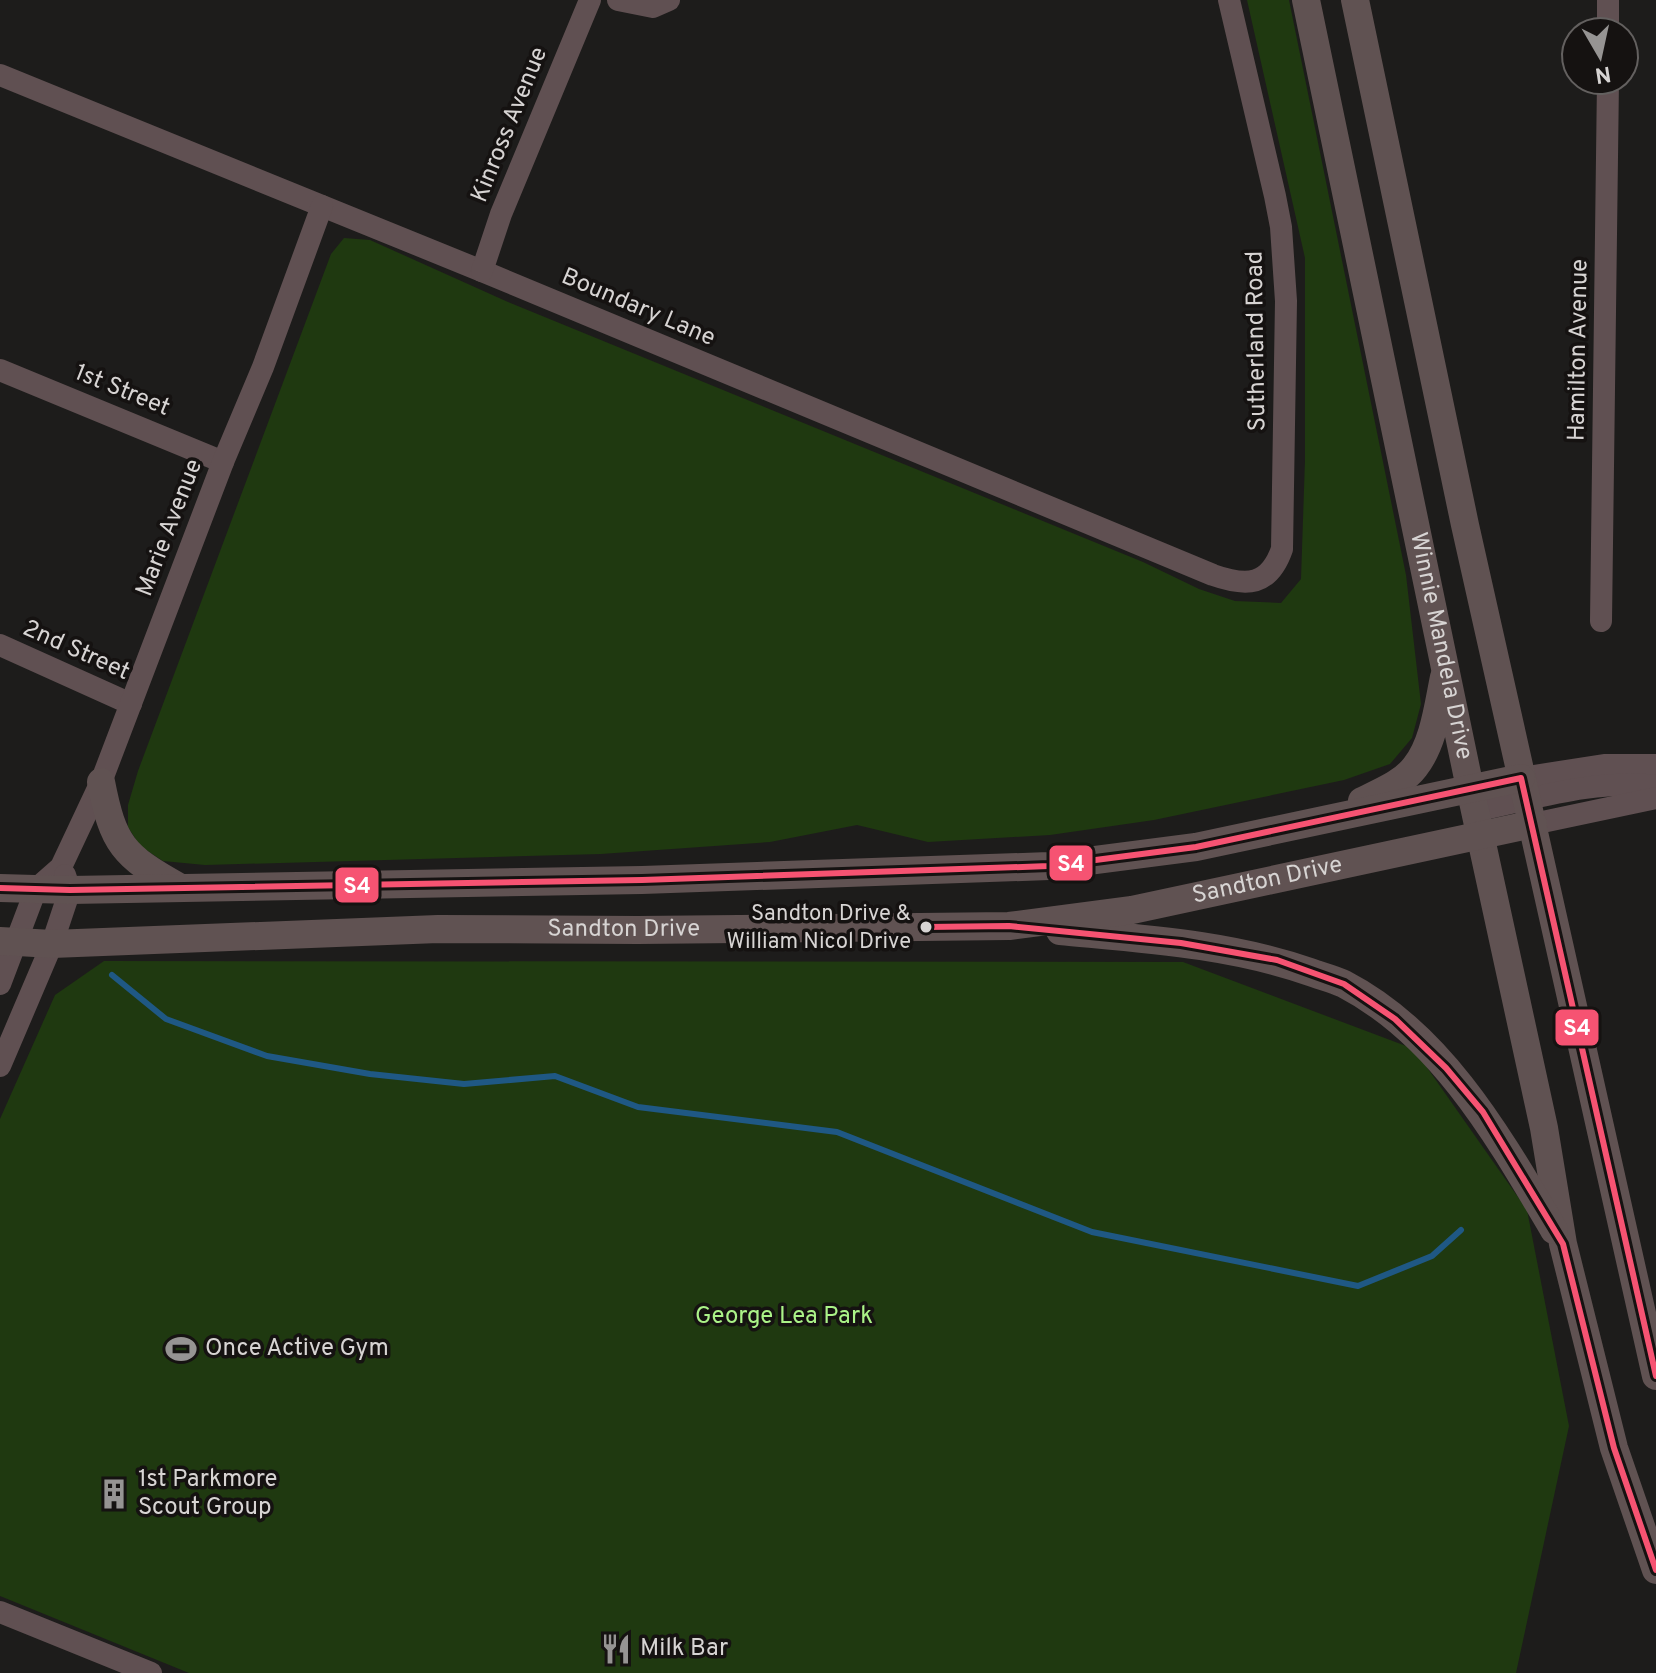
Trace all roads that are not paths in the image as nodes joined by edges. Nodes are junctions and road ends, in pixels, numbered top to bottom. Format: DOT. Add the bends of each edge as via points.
graph roads {
  1 [pos="590,0"];
  2 [pos="618,0"];
  3 [pos="669,0"];
  4 [pos="1229,0"];
  5 [pos="1306,0"];
  6 [pos="1355,0"];
  7 [pos="0,75"];
  8 [pos="1608,96"];
  9 [pos="322,206"];
  10 [pos="482,271"];
  11 [pos="0,370"];
  12 [pos="223,462"];
  13 [pos="1257,581"];
  14 [pos="1601,621"];
  15 [pos="0,645"];
  16 [pos="1446,668"];
  17 [pos="131,704"];
  18 [pos="1656,765"];
  19 [pos="101,782"];
  20 [pos="1656,786"];
  21 [pos="1656,798"];
  22 [pos="1527,801"];
  23 [pos="1475,811"];
  24 [pos="1330,819"];
  25 [pos="66,878"];
  26 [pos="0,888"];
  27 [pos="181,888"];
  28 [pos="36,889"];
  29 [pos="1009,926"];
  30 [pos="8,941"];
  31 [pos="52,944"];
  32 [pos="0,984"];
  33 [pos="0,1066"];
  34 [pos="1563,1244"];
  35 [pos="1656,1376"];
  36 [pos="1656,1570"];
  37 [pos="0,1612"];
  38 [pos="151,1673"];
  1 -- 10 [label="street, Kinross Avenue"];
  2 -- 3 [label="street" via="653,7"];
  4 -- 13 [label="street, Sutherland Road" via="1275,196 1286,288 1282,549 1273,568"];
  5 -- 16 [label="main road, Winnie Mandela Drive"];
  6 -- 22 [label="main road, Winnie Mandela Drive"];
  7 -- 9 [label="street, Boundary Lane"];
  8 -- 14 [label="street, Hamilton Avenue"];
  9 -- 10 [label="street, Boundary Lane"];
  9 -- 12 [label="street, Marie Avenue"];
  10 -- 13 [label="street, Boundary Lane" via="1213,575"];
  11 -- 12 [label="street, 1st Street"];
  12 -- 17 [label="street, Marie Avenue"];
  15 -- 17 [label="street, 2nd Street"];
  16 -- 23 [label="main road, Winnie Mandela Drive"];
  16 -- 24 [label="main road" via="1434,721 1415,767"];
  17 -- 19 [label="street, Marie Avenue"];
  18 -- 22 [label="street" via="1604,765"];
  19 -- 25 [label="street, Marie Avenue"];
  19 -- 27 [label="main road" via="108,818 122,847 137,863"];
  20 -- 22 [label="street" via="1585,789"];
  21 -- 22 [label="street"];
  22 -- 23 [label="main road"];
  22 -- 23 [label="main road"];
  22 -- 35 [label="main road, Winnie Mandela Drive"];
  23 -- 24 [label="main road, Sandton Drive"];
  23 -- 29 [label="main road, Sandton Drive" via="1132,910"];
  23 -- 34 [label="main road, Winnie Mandela Drive" via="1544,1128"];
  24 -- 27 [label="main road, Sandton Drive" via="1196,847 1049,866"];
  25 -- 27 [label="main road, Sandton Drive"];
  25 -- 28 [label="main road, Sandton Drive"];
  25 -- 31 [label="street, Marie Avenue"];
  26 -- 28 [label="main road, Sandton Drive"];
  28 -- 30 [label="street"];
  29 -- 31 [label="main road, Sandton Drive" via="438,929"];
  29 -- 34 [label="main road" via="1181,943 1277,960 1344,984 1395,1019 1446,1068 1483,1112"];
  30 -- 31 [label="main road, Sandton Drive"];
  30 -- 32 [label="street"];
  31 -- 33 [label="street"];
  34 -- 36 [label="main road, Winnie Mandela Drive" via="1614,1448"];
  37 -- 38 [label="street"];
}
